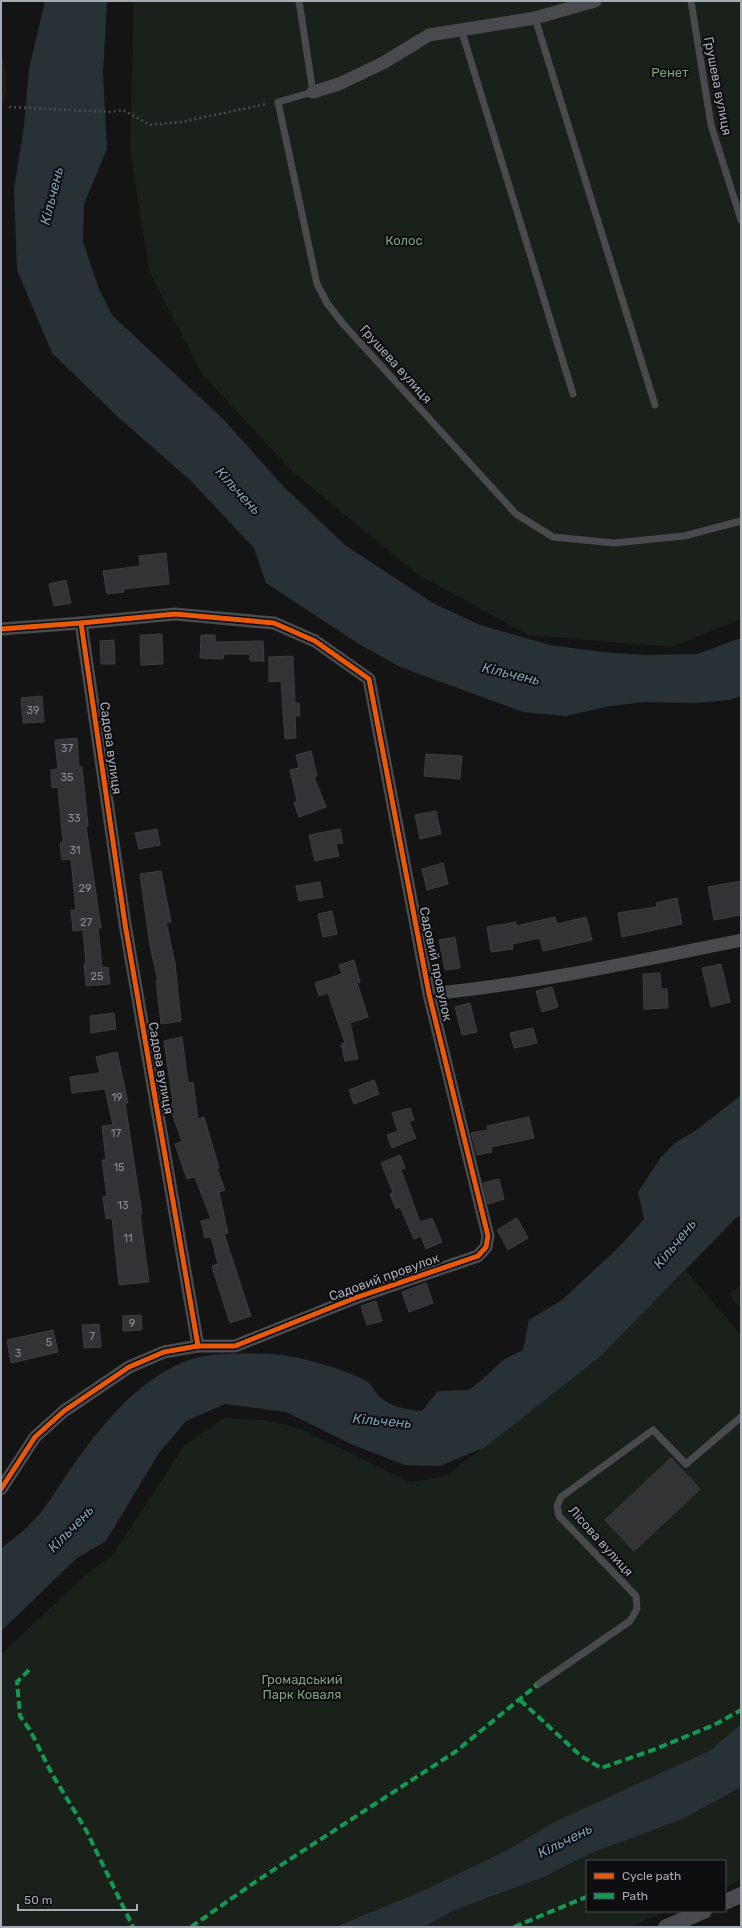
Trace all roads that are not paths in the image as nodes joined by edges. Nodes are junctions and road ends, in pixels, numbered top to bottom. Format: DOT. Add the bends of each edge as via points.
graph roads {
  1 [pos="299,1"];
  2 [pos="595,1"];
  3 [pos="690,1"];
  4 [pos="535,18"];
  5 [pos="462,29"];
  6 [pos="313,92"];
  7 [pos="741,220"];
  8 [pos="573,394"];
  9 [pos="654,405"];
  10 [pos="741,521"];
  11 [pos="81,623"];
  12 [pos="1,629"];
  13 [pos="741,940"];
  14 [pos="429,994"];
  15 [pos="198,1346"];
  16 [pos="741,1416"];
  17 [pos="1,1489"];
  18 [pos="537,1685"];
  19 [pos="741,1895"];
  20 [pos="726,1902"];
  21 [pos="702,1912"];
  22 [pos="666,1927"];
  1 -- 6 [label="lane"];
  2 -- 4 [label="street"];
  3 -- 7 [label="lane, Грушева вулиця" via="711,125"];
  4 -- 5 [label="street"];
  4 -- 9 [label="lane"];
  5 -- 6 [label="street" via="429,35 377,66 339,84"];
  5 -- 8 [label="lane"];
  6 -- 10 [label="lane, Грушева вулиця" via="278,102 317,284 327,303 344,325 516,514 552,537 614,543 684,536"];
  11 -- 12 [label="street"];
  11 -- 14 [label="street, Садовий провулок" via="176,614 274,623 315,641 369,679"];
  11 -- 15 [label="street, Садова вулиця" via="125,924"];
  13 -- 14 [label="street, Садовий провулок" via="488,988"];
  14 -- 15 [label="street, Садовий провулок" via="488,1236 486,1248 478,1256 355,1298 235,1346"];
  15 -- 17 [label="street" via="164,1352 129,1367 64,1411 35,1437"];
  16 -- 18 [label="lane, Лісова вулиця" via="686,1464 653,1430 561,1497 557,1506 559,1516 636,1596 637,1609 630,1620"];
  19 -- 20 [label="street"];
  21 -- 22 [label="street"];
}
